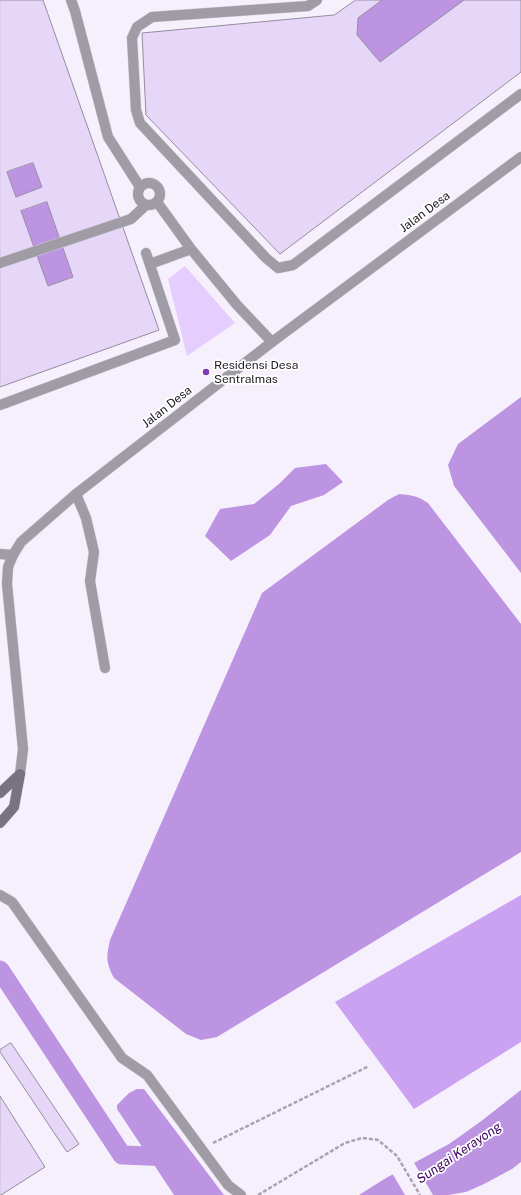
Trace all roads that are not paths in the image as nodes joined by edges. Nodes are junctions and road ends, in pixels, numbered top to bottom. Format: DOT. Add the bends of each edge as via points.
graph roads {
  1 [pos="70,0"];
  2 [pos="317,0"];
  3 [pos="521,94"];
  4 [pos="521,157"];
  5 [pos="140,187"];
  6 [pos="157,202"];
  7 [pos="146,205"];
  8 [pos="191,249"];
  9 [pos="146,254"];
  10 [pos="0,263"];
  11 [pos="150,264"];
  12 [pos="272,342"];
  13 [pos="0,405"];
  14 [pos="76,494"];
  15 [pos="0,554"];
  16 [pos="13,555"];
  17 [pos="105,668"];
  18 [pos="20,774"];
  19 [pos="0,793"];
  20 [pos="0,823"];
  21 [pos="0,895"];
  22 [pos="241,1195"];
  1 -- 5 [label="street" via="108,137"];
  2 -- 3 [label="street" via="308,6 152,17 137,27 132,38 136,110 140,122 278,268 293,265"];
  4 -- 12 [label="street, Jalan Desa"];
  5 -- 6 [label="street" via="150,182 157,185 161,196"];
  5 -- 7 [label="street" via="138,198"];
  6 -- 7 [label="street"];
  6 -- 8 [label="street"];
  7 -- 10 [label="street" via="131,219"];
  8 -- 11 [label="street"];
  8 -- 12 [label="street" via="237,305"];
  9 -- 11 [label="street"];
  11 -- 13 [label="street" via="175,340"];
  12 -- 14 [label="street, Jalan Desa"];
  14 -- 16 [label="street, Jalan Desa" via="21,542"];
  14 -- 17 [label="street" via="86,518 94,552 90,581"];
  15 -- 16 [label="street"];
  16 -- 18 [label="street, Jalan Desa" via="8,567 7,584 23,749"];
  18 -- 19 [label="main road"];
  18 -- 20 [label="main road, Jalan Desa" via="14,807"];
  21 -- 22 [label="street" via="12,902 122,1058 147,1075 228,1185"];
}
